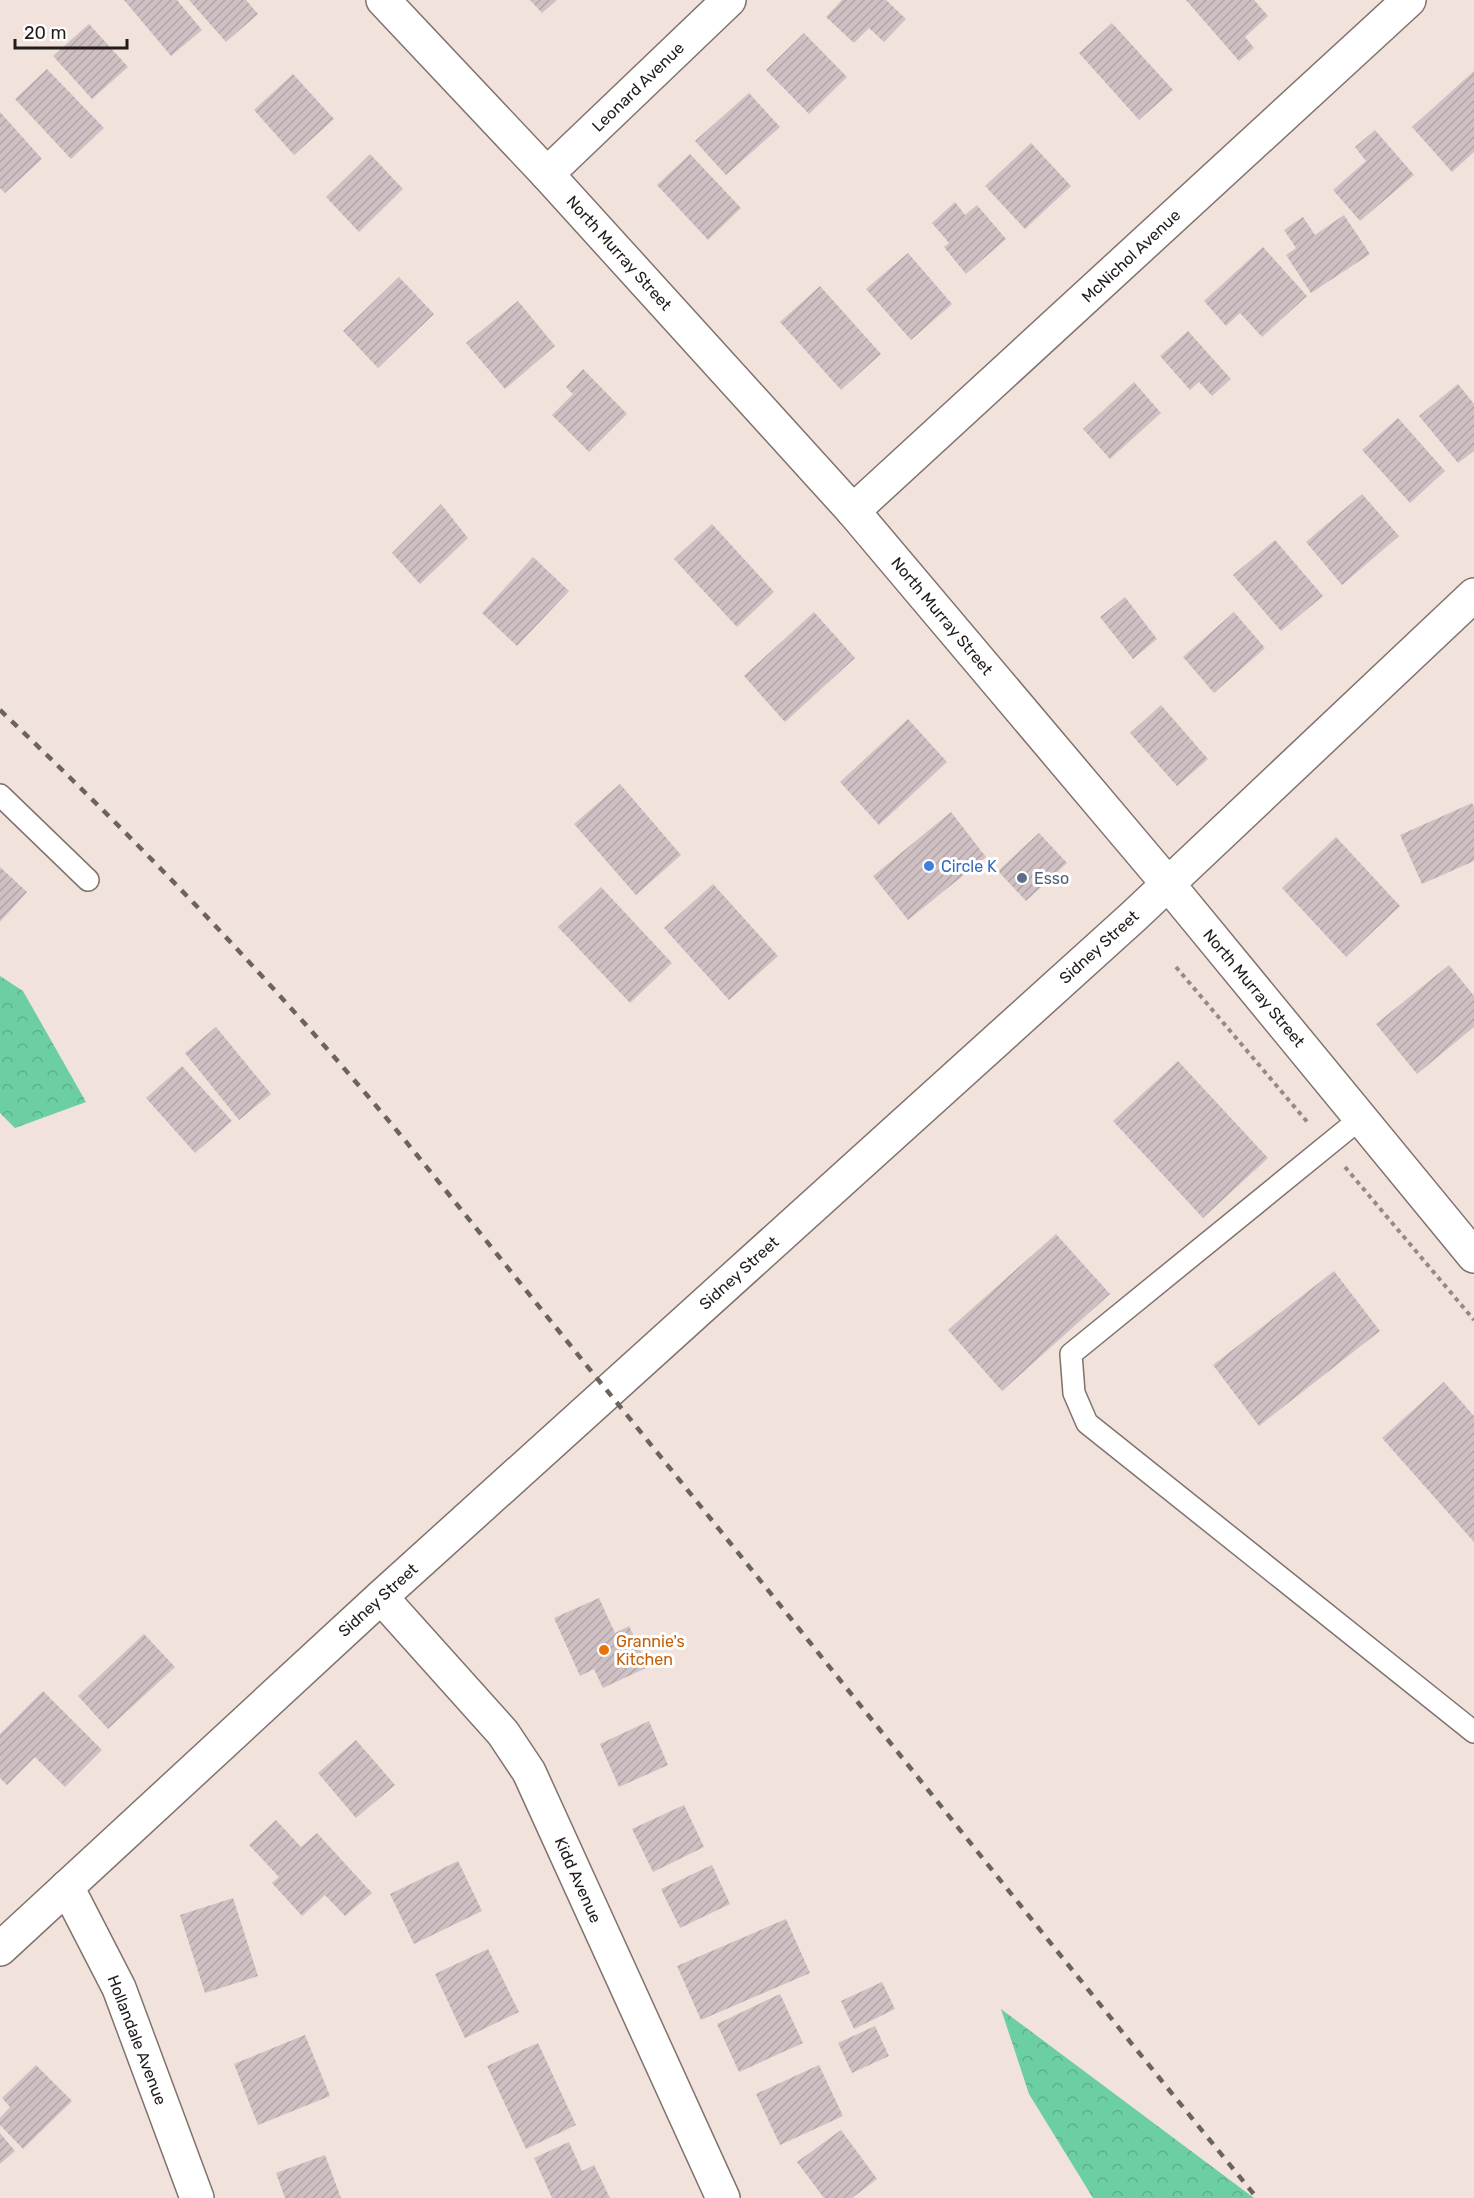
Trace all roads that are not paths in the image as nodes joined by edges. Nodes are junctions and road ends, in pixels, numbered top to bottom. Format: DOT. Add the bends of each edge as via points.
graph roads {
  1 [pos="383,0"];
  2 [pos="729,0"];
  3 [pos="1409,0"];
  4 [pos="547,174"];
  5 [pos="854,511"];
  6 [pos="1474,594"];
  7 [pos="0,795"];
  8 [pos="88,880"];
  9 [pos="1168,884"];
  10 [pos="1361,1118"];
  11 [pos="1474,1256"];
  12 [pos="381,1597"];
  13 [pos="1474,1732"];
  14 [pos="67,1887"];
  15 [pos="0,1949"];
  16 [pos="197,2198"];
  17 [pos="723,2198"];
  1 -- 4 [label="street, North Murray Street"];
  2 -- 4 [label="street, Leonard Avenue"];
  3 -- 5 [label="street, McNichol Avenue"];
  4 -- 5 [label="street, North Murray Street"];
  5 -- 9 [label="street, North Murray Street"];
  6 -- 9 [label="street, Sidney Street"];
  7 -- 8 [label="lane"];
  9 -- 10 [label="street, North Murray Street"];
  9 -- 12 [label="street, Sidney Street"];
  10 -- 11 [label="street, North Murray Street"];
  10 -- 13 [label="lane" via="1071,1354 1074,1393 1087,1423"];
  12 -- 14 [label="street, Sidney Street"];
  12 -- 17 [label="street, Kidd Avenue" via="503,1733 529,1772"];
  14 -- 15 [label="street, Sidney Street"];
  14 -- 16 [label="street, Hollandale Avenue" via="119,1988"];
}
